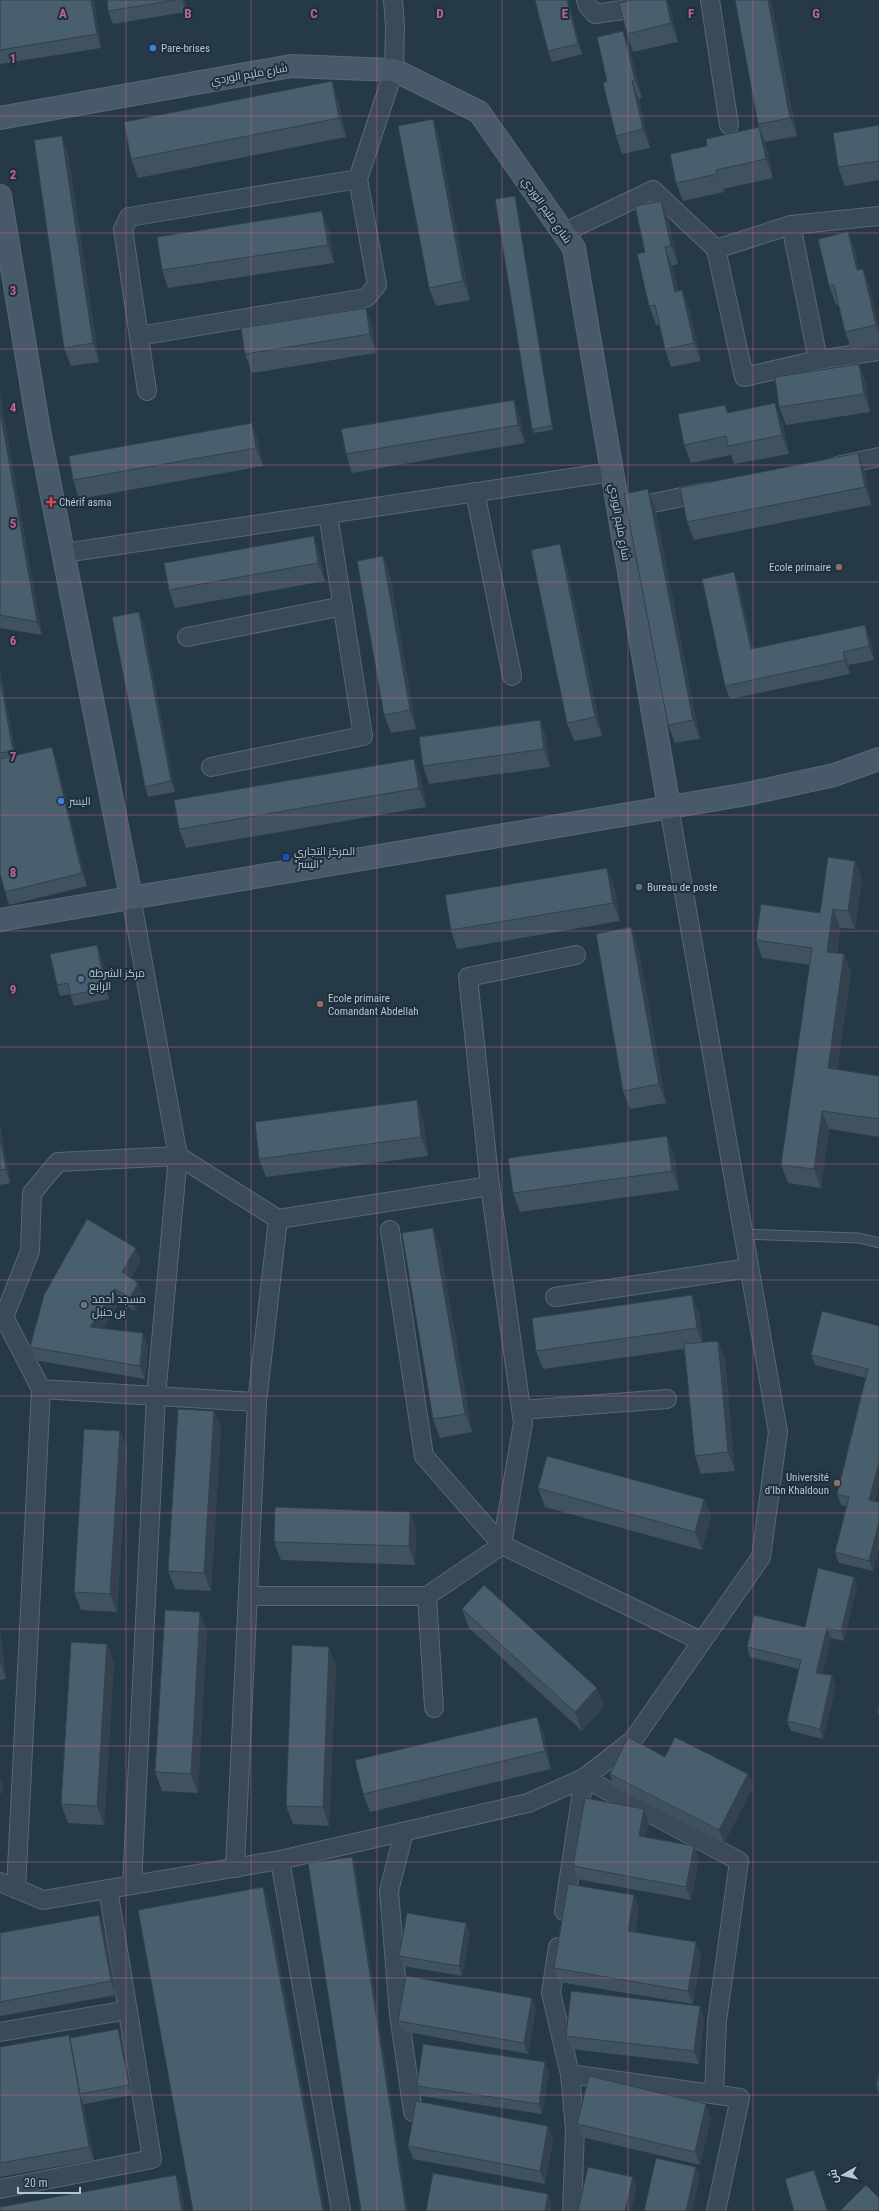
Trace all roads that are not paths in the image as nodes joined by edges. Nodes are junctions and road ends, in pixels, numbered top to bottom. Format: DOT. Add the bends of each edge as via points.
graph roads {
  1 [pos="393,0"];
  2 [pos="586,0"];
  3 [pos="654,0"];
  4 [pos="710,0"];
  5 [pos="394,70"];
  6 [pos="0,118"];
  7 [pos="729,125"];
  8 [pos="358,179"];
  9 [pos="0,196"];
  10 [pos="879,216"];
  11 [pos="791,225"];
  12 [pos="563,233"];
  13 [pos="716,249"];
  14 [pos="139,336"];
  15 [pos="879,351"];
  16 [pos="818,360"];
  17 [pos="147,391"];
  18 [pos="879,457"];
  19 [pos="818,470"];
  20 [pos="612,472"];
  21 [pos="726,488"];
  22 [pos="475,492"];
  23 [pos="618,510"];
  24 [pos="328,514"];
  25 [pos="64,553"];
  26 [pos="343,606"];
  27 [pos="187,637"];
  28 [pos="512,676"];
  29 [pos="879,759"];
  30 [pos="211,767"];
  31 [pos="668,807"];
  32 [pos="130,897"];
  33 [pos="0,920"];
  34 [pos="576,955"];
  35 [pos="178,1156"];
  36 [pos="490,1186"];
  37 [pos="278,1218"];
  38 [pos="390,1230"];
  39 [pos="743,1234"];
  40 [pos="879,1243"];
  41 [pos="749,1268"];
  42 [pos="555,1297"];
  43 [pos="2,1318"];
  44 [pos="41,1389"];
  45 [pos="156,1396"];
  46 [pos="667,1399"];
  47 [pos="257,1402"];
  48 [pos="521,1410"];
  49 [pos="502,1545"];
  50 [pos="249,1596"];
  51 [pos="428,1596"];
  52 [pos="701,1641"];
  53 [pos="434,1708"];
  54 [pos="584,1778"];
  55 [pos="404,1832"];
  56 [pos="280,1860"];
  57 [pos="235,1868"];
  58 [pos="132,1885"];
  59 [pos="8,1886"];
  60 [pos="108,1889"];
  61 [pos="128,2010"];
  62 [pos="0,2032"];
  63 [pos="570,2074"];
  64 [pos="714,2094"];
  65 [pos="413,2112"];
  66 [pos="0,2189"];
  67 [pos="341,2211"];
  68 [pos="572,2211"];
  69 [pos="716,2211"];
  1 -- 5 [label="street" via="396,26"];
  2 -- 3 [label="street" via="595,14 622,10"];
  4 -- 7 [label="street"];
  5 -- 6 [label="street, شارع مليم الوردي" via="291,66"];
  5 -- 8 [label="street"];
  5 -- 12 [label="street, شارع مليم الوردي" via="479,112"];
  8 -- 14 [label="street" via="129,217 123,229"];
  8 -- 14 [label="street" via="377,285 366,298"];
  9 -- 25 [label="street" via="39,430"];
  10 -- 11 [label="street"];
  11 -- 13 [label="street"];
  11 -- 16 [label="street"];
  12 -- 13 [label="street" via="653,190"];
  12 -- 20 [label="street, شارع مليم الوردي" via="574,248"];
  13 -- 16 [label="street" via="744,378"];
  14 -- 17 [label="street"];
  15 -- 16 [label="street"];
  18 -- 19 [label="street"];
  20 -- 22 [label="street"];
  20 -- 23 [label="street, شارع مليم الوردي"];
  21 -- 23 [label="street"];
  22 -- 24 [label="street"];
  22 -- 28 [label="street"];
  23 -- 31 [label="street, شارع مليم الوردي"];
  24 -- 25 [label="street"];
  24 -- 26 [label="street"];
  25 -- 32 [label="street"];
  26 -- 27 [label="street"];
  26 -- 30 [label="street" via="363,736"];
  29 -- 31 [label="street" via="834,776"];
  31 -- 32 [label="street"];
  31 -- 39 [label="street"];
  32 -- 33 [label="street"];
  32 -- 35 [label="street"];
  34 -- 36 [label="street" via="468,978"];
  35 -- 37 [label="street"];
  35 -- 43 [label="street" via="58,1162 32,1193 30,1251"];
  35 -- 45 [label="street"];
  36 -- 37 [label="street"];
  36 -- 48 [label="street"];
  37 -- 47 [label="street"];
  38 -- 49 [label="street" via="424,1456"];
  39 -- 40 [label="lane" via="859,1238"];
  39 -- 41 [label="street"];
  41 -- 42 [label="street"];
  41 -- 52 [label="street" via="778,1432 776,1448 761,1557"];
  43 -- 44 [label="street"];
  44 -- 45 [label="street"];
  44 -- 59 [label="street"];
  45 -- 47 [label="street"];
  45 -- 58 [label="street"];
  46 -- 48 [label="street"];
  47 -- 50 [label="street"];
  48 -- 49 [label="street" via="523,1423"];
  49 -- 51 [label="street"];
  49 -- 52 [label="street"];
  50 -- 51 [label="street"];
  50 -- 57 [label="street"];
  51 -- 53 [label="street"];
  52 -- 54 [label="street" via="633,1740"];
  54 -- 55 [label="street" via="528,1803"];
  54 -- 63 [label="street" via="551,1993"];
  54 -- 64 [label="street" via="739,1861 717,2021"];
  55 -- 56 [label="street"];
  55 -- 65 [label="street" via="389,1891 399,2014"];
  56 -- 57 [label="street"];
  56 -- 67 [label="street"];
  57 -- 58 [label="street"];
  58 -- 60 [label="street"];
  59 -- 60 [label="street" via="43,1900"];
  60 -- 61 [label="street"];
  61 -- 62 [label="street"];
  61 -- 66 [label="street" via="152,2159"];
  63 -- 64 [label="street"];
  63 -- 68 [label="street" via="575,2129"];
  64 -- 69 [label="street" via="740,2098"];
}
